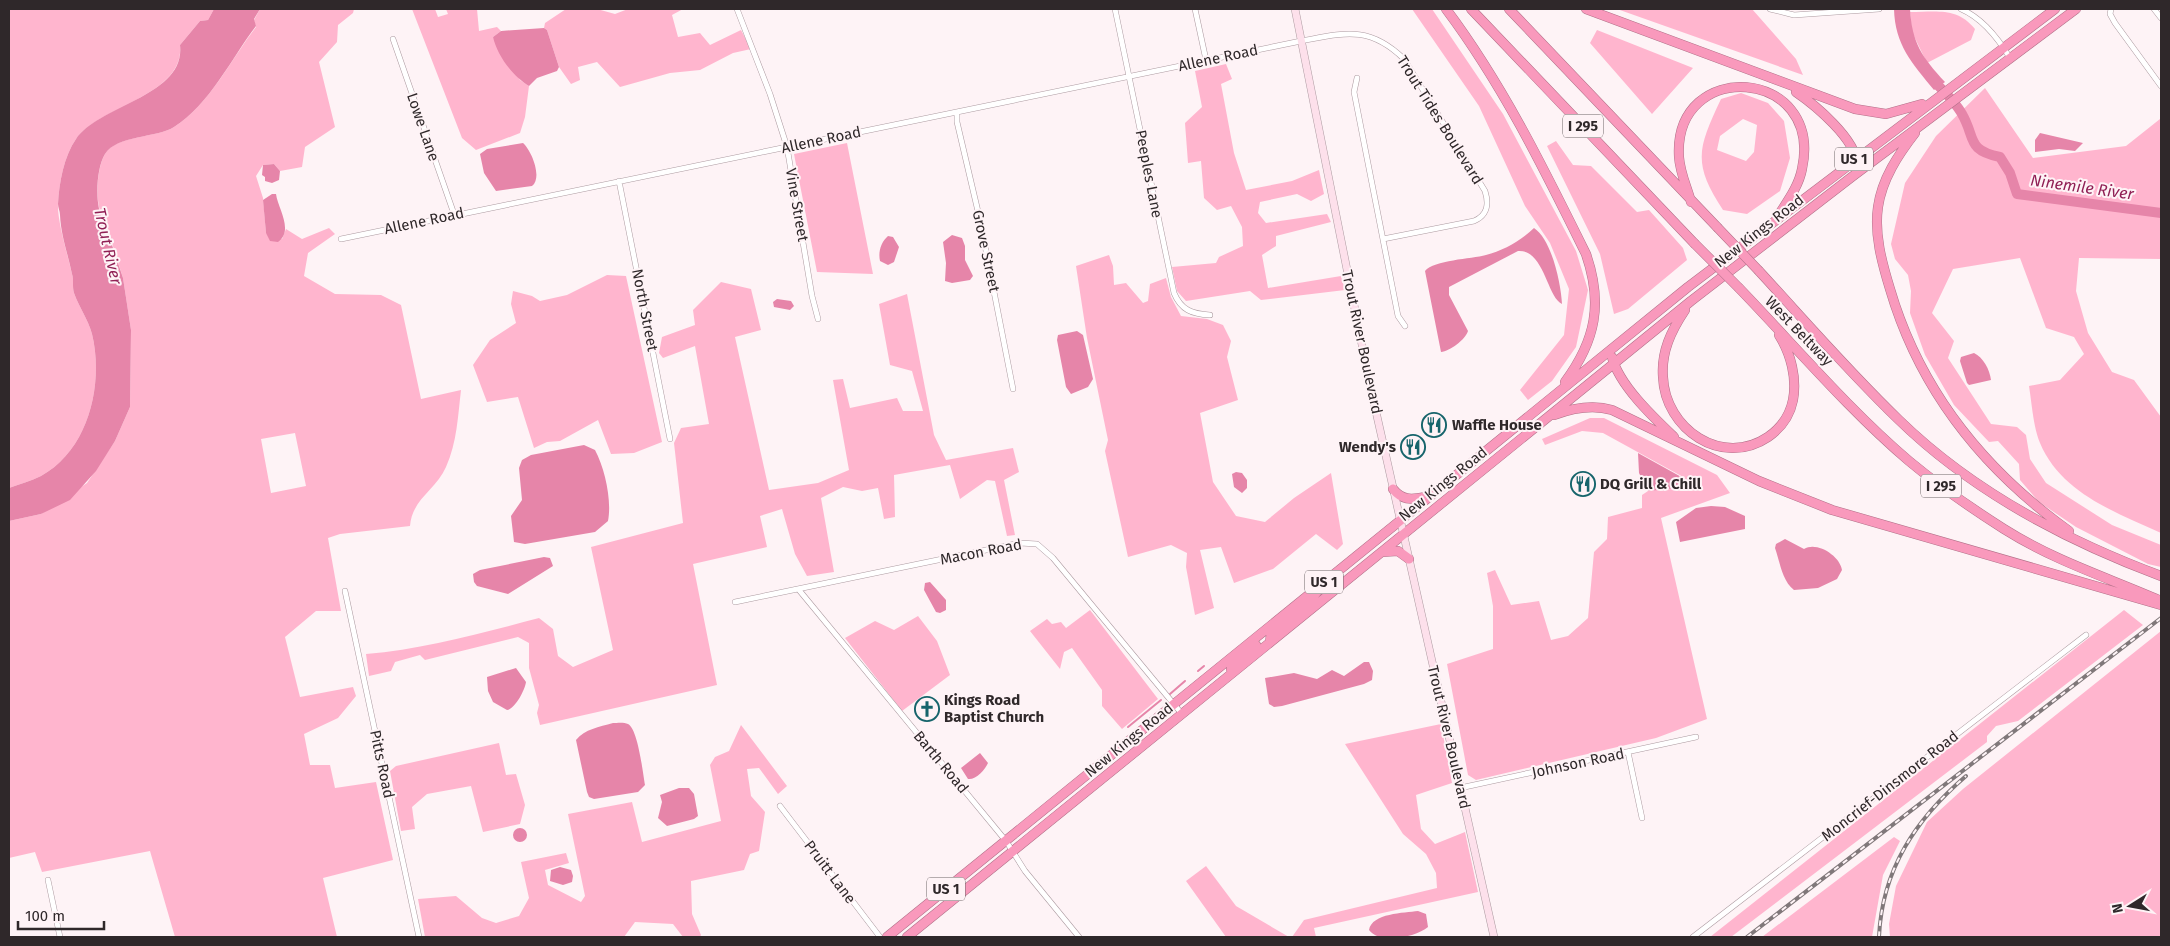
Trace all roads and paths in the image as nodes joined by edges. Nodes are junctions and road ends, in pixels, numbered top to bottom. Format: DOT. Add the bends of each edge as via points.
graph roads {
  1 [pos="737,9"];
  2 [pos="1115,9"];
  3 [pos="1195,9"];
  4 [pos="1295,9"];
  5 [pos="1446,9"];
  6 [pos="1471,9"];
  7 [pos="1509,9"];
  8 [pos="1586,9"];
  9 [pos="1770,9"];
  10 [pos="1879,9"];
  11 [pos="1961,9"];
  12 [pos="2055,9"];
  13 [pos="2076,9"];
  14 [pos="2111,9"];
  15 [pos="2154,9"];
  16 [pos="2161,18"];
  17 [pos="392,39"];
  18 [pos="1301,41"];
  19 [pos="2003,48"];
  20 [pos="2010,58"];
  21 [pos="1206,60"];
  22 [pos="1129,76"];
  23 [pos="1357,78"];
  24 [pos="1786,85"];
  25 [pos="2161,86"];
  26 [pos="1932,100"];
  27 [pos="958,112"];
  28 [pos="1921,124"];
  29 [pos="787,147"];
  30 [pos="1857,158"];
  31 [pos="1853,176"];
  32 [pos="619,181"];
  33 [pos="1692,202"];
  34 [pos="454,214"];
  35 [pos="1777,218"];
  36 [pos="341,239"];
  37 [pos="1383,239"];
  38 [pos="1691,301"];
  39 [pos="1210,315"];
  40 [pos="818,319"];
  41 [pos="1771,322"];
  42 [pos="1405,326"];
  43 [pos="1611,350"];
  44 [pos="1614,363"];
  45 [pos="1012,389"];
  46 [pos="1556,394"];
  47 [pos="1546,418"];
  48 [pos="670,439"];
  49 [pos="1681,443"];
  50 [pos="1393,489"];
  51 [pos="1427,497"];
  52 [pos="1399,519"];
  53 [pos="1403,534"];
  54 [pos="2090,546"];
  55 [pos="1382,552"];
  56 [pos="1409,559"];
  57 [pos="1330,576"];
  58 [pos="2161,576"];
  59 [pos="799,590"];
  60 [pos="345,591"];
  61 [pos="2147,598"];
  62 [pos="735,602"];
  63 [pos="2161,603"];
  64 [pos="1262,632"];
  65 [pos="2086,635"];
  66 [pos="1270,642"];
  67 [pos="1216,686"];
  68 [pos="1174,705"];
  69 [pos="1182,714"];
  70 [pos="1696,737"];
  71 [pos="1628,752"];
  72 [pos="1460,788"];
  73 [pos="780,806"];
  74 [pos="1642,818"];
  75 [pos="1006,841"];
  76 [pos="1012,852"];
  77 [pos="48,880"];
  78 [pos="60,937"];
  79 [pos="419,937"];
  80 [pos="880,937"];
  81 [pos="887,937"];
  82 [pos="907,937"];
  83 [pos="1079,937"];
  84 [pos="1494,937"];
  85 [pos="1693,937"];
  1 -- 29 [label="street, Vine Street"];
  2 -- 22 [label="street, Peeples Lane"];
  3 -- 21 [label="street"];
  4 -- 18 [label="street, Trout River Boulevard"];
  5 -- 46 [label="highway" via="1481,58 1519,121 1586,254 1592,273 1596,307 1590,340"];
  6 -- 41 [label="highway, West Beltway / I 295, bridge"];
  7 -- 33 [label="highway, West Beltway / I 295"];
  8 -- 24 [label="highway"];
  9 -- 10 [label="street" via="1794,15"];
  11 -- 19 [label="street" via="1982,23"];
  12 -- 19 [label="highway, New Kings Road / US 1"];
  13 -- 20 [label="highway, New Kings Road / US 1"];
  14 -- 25 [label="street" via="2114,23"];
  15 -- 16 [label="street"];
  17 -- 34 [label="street, Lowe Lane"];
  18 -- 21 [label="street, Allene Road"];
  18 -- 37 [label="street, Trout Tides Boulevard" via="1359,33 1390,46 1404,59 1485,190 1488,202 1480,218"];
  18 -- 50 [label="street, Trout River Boulevard"];
  19 -- 20 [label="street"];
  19 -- 26 [label="highway, New Kings Road / US 1"];
  20 -- 28 [label="highway, New Kings Road / US 1"];
  21 -- 22 [label="street, Allene Road"];
  22 -- 27 [label="street, Allene Road"];
  22 -- 39 [label="street, Peeples Lane" via="1174,293 1186,310"];
  23 -- 37 [label="street" via="1354,92"];
  24 -- 26 [label="highway" via="1874,114 1905,110"];
  24 -- 30 [label="highway" via="1827,118"];
  26 -- 30 [label="highway, New Kings Road / US 1"];
  27 -- 29 [label="street, Allene Road"];
  27 -- 45 [label="street, Grove Street" via="957,122 980,220"];
  28 -- 31 [label="highway, New Kings Road / US 1"];
  28 -- 54 [label="highway" via="1888,175 1878,208 1880,248 1900,321 1931,386 1954,422 1984,458 2013,487"];
  29 -- 32 [label="street, Allene Road"];
  29 -- 40 [label="street, Vine Street"];
  30 -- 31 [label="highway"];
  30 -- 35 [label="highway, New Kings Road / US 1"];
  31 -- 38 [label="highway, New Kings Road / US 1"];
  32 -- 34 [label="street, Allene Road"];
  32 -- 48 [label="street, North Street"];
  33 -- 35 [label="highway" via="1679,156 1682,130 1690,114 1704,99 1720,90 1736,86 1758,87 1783,100 1796,116 1802,133 1802,170 1796,188"];
  33 -- 54 [label="highway, West Beltway / I 295, bridge" via="1900,421 1945,460 2003,500"];
  34 -- 36 [label="street, Allene Road"];
  35 -- 43 [label="highway, New Kings Road / US 1"];
  37 -- 42 [label="street" via="1398,316"];
  38 -- 41 [label="highway" via="1665,350 1664,389 1673,412 1686,429 1713,446 1739,448 1761,442 1773,434 1789,413 1794,376 1782,340"];
  38 -- 44 [label="highway, New Kings Road / US 1"];
  41 -- 61 [label="highway, West Beltway / I 295" via="1879,433 1936,483 2005,530 2041,550"];
  43 -- 44 [label="highway"];
  43 -- 46 [label="highway, New Kings Road / US 1"];
  44 -- 47 [label="highway, New Kings Road / US 1"];
  44 -- 49 [label="highway" via="1621,377 1655,418"];
  46 -- 51 [label="highway, New Kings Road / US 1"];
  47 -- 49 [label="highway" via="1572,409 1602,407"];
  47 -- 53 [label="highway, New Kings Road / US 1"];
  49 -- 61 [label="highway" via="1759,481 1832,510"];
  50 -- 51 [label="highway" via="1406,500"];
  50 -- 52 [label="street, Trout River Boulevard"];
  51 -- 52 [label="highway, New Kings Road / US 1"];
  52 -- 53 [label="street, Trout River Boulevard"];
  52 -- 57 [label="highway, New Kings Road / US 1"];
  53 -- 55 [label="highway, New Kings Road / US 1"];
  53 -- 56 [label="street, Trout River Boulevard"];
  54 -- 58 [label="highway, West Beltway / I 295"];
  55 -- 56 [label="highway" via="1398,551"];
  55 -- 66 [label="highway, New Kings Road / US 1"];
  56 -- 72 [label="street, Trout River Boulevard"];
  57 -- 64 [label="highway, New Kings Road / US 1"];
  57 -- 66 [label="highway" via="1308,603 1271,634"];
  59 -- 62 [label="street, Macon Road"];
  59 -- 68 [label="street, Macon Road" via="1020,543 1037,544 1047,551"];
  59 -- 75 [label="street, Barth Road"];
  60 -- 79 [label="street, Pitts Road"];
  61 -- 63 [label="highway"];
  64 -- 67 [label="highway" via="1259,643"];
  64 -- 68 [label="highway, New Kings Road / US 1"];
  65 -- 85 [label="street, Moncrief-Dinsmore Road"];
  66 -- 67 [label="highway, New Kings Road / US 1"];
  67 -- 69 [label="highway, New Kings Road / US 1"];
  68 -- 69 [label="street, Macon Road"];
  68 -- 75 [label="highway, New Kings Road / US 1"];
  69 -- 76 [label="highway, New Kings Road / US 1"];
  70 -- 71 [label="street, Johnson Road"];
  71 -- 72 [label="street, Johnson Road"];
  71 -- 74 [label="street"];
  72 -- 84 [label="street, Trout River Boulevard"];
  73 -- 80 [label="street, Pruitt Lane"];
  75 -- 76 [label="street, Barth Road"];
  75 -- 81 [label="highway, New Kings Road / US 1"];
  76 -- 82 [label="highway, New Kings Road / US 1"];
  76 -- 83 [label="street, Barth Road"];
  77 -- 78 [label="street"];
}
